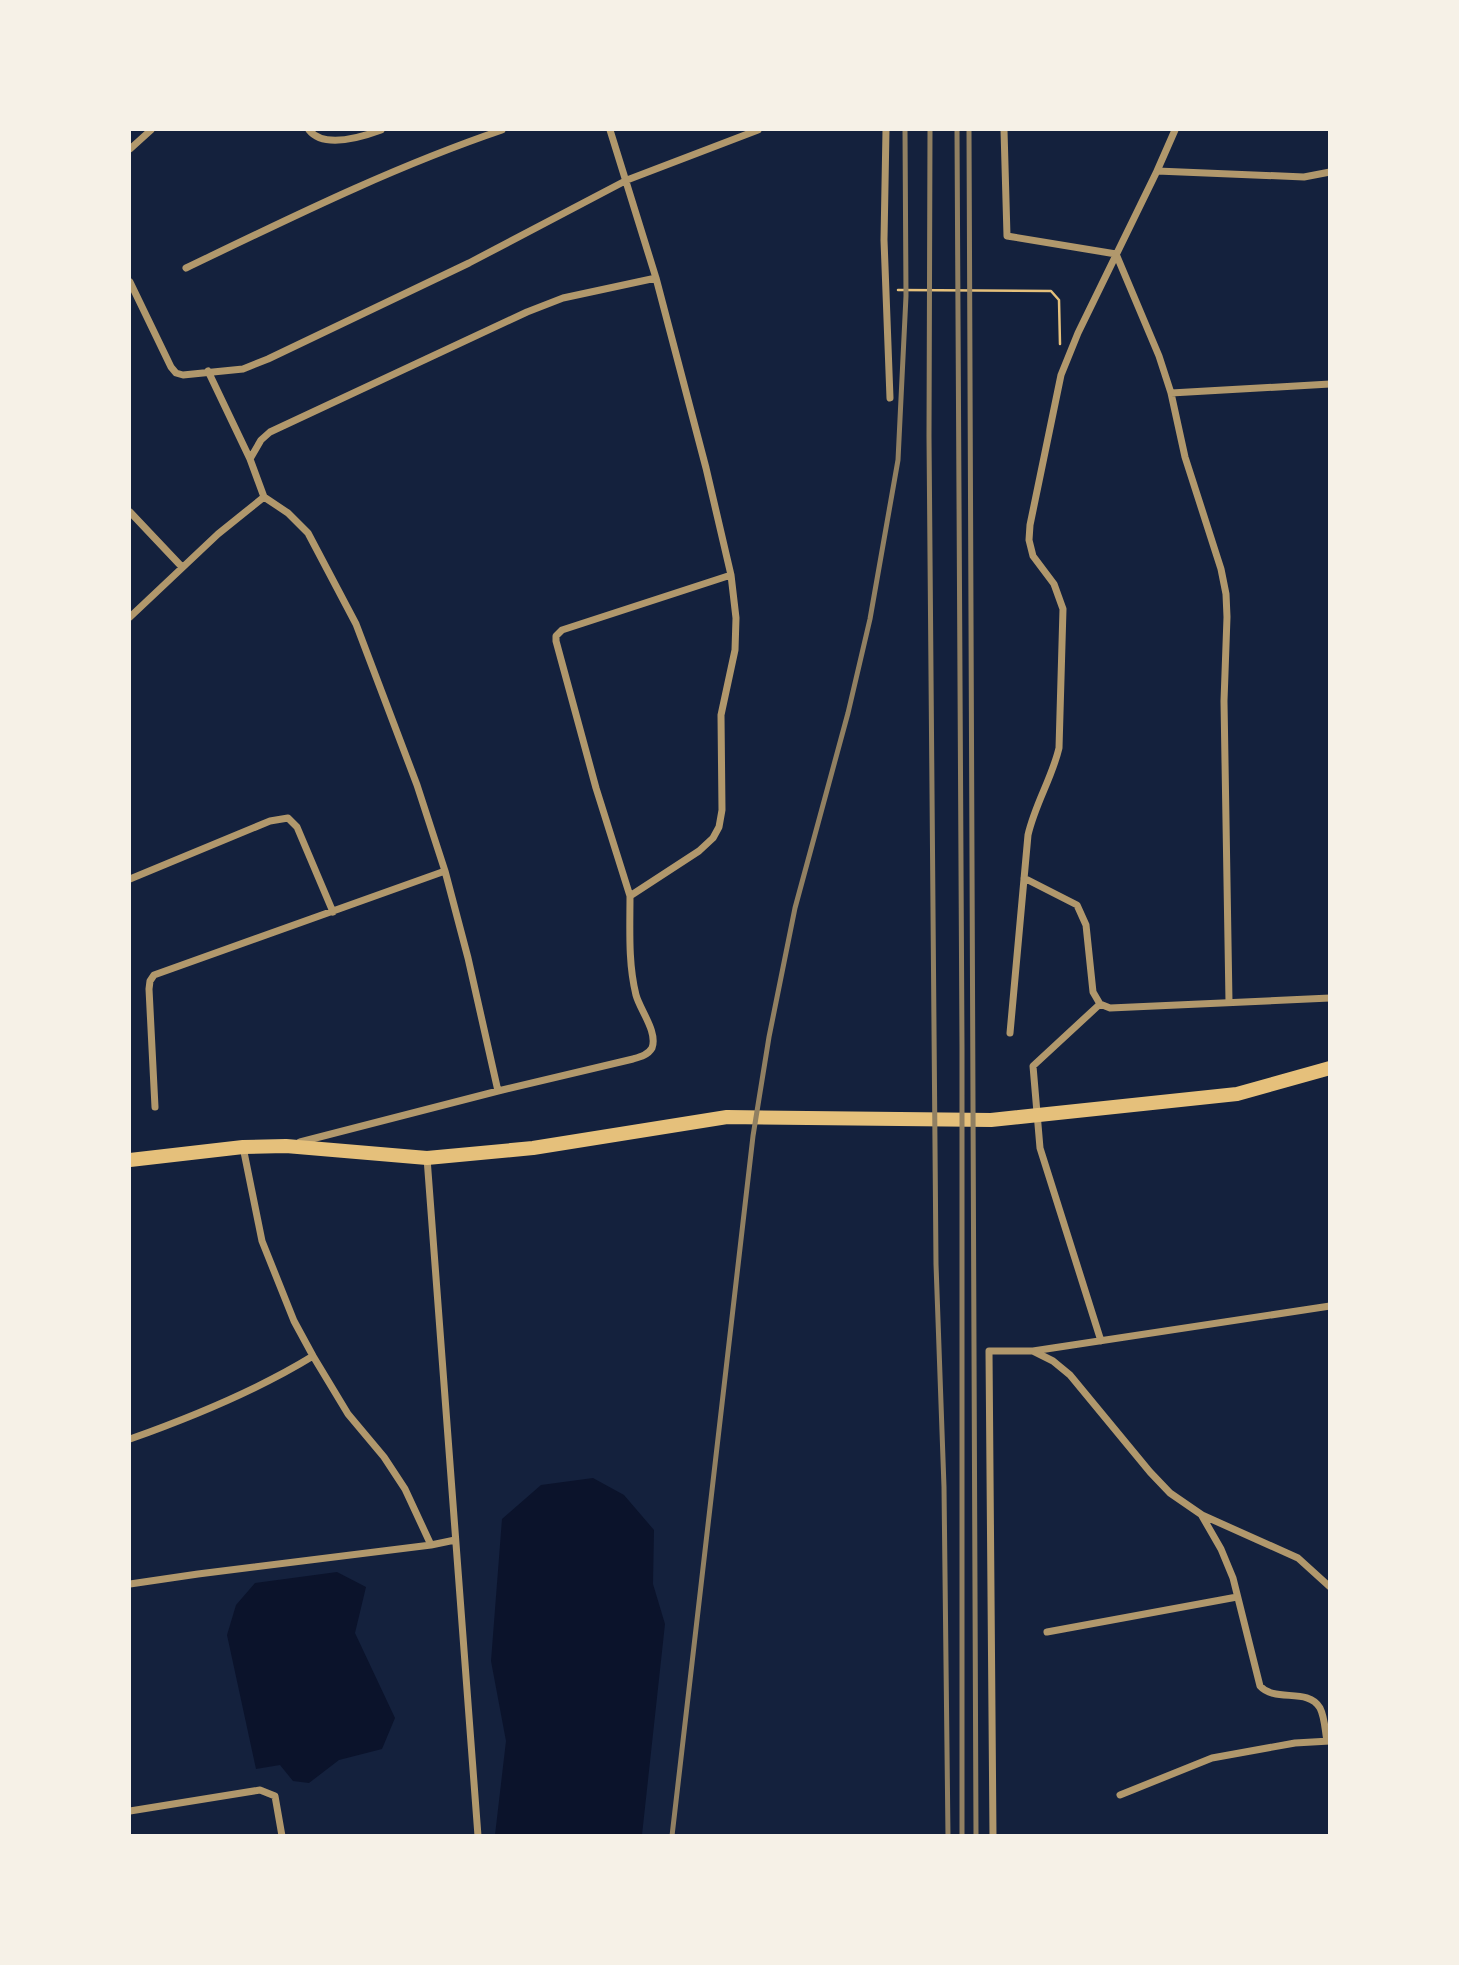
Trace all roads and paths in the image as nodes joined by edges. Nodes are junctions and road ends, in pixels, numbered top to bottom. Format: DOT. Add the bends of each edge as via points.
graph roads {
  1 [pos="151,130"];
  2 [pos="309,130"];
  3 [pos="380,130"];
  4 [pos="502,130"];
  5 [pos="610,130"];
  6 [pos="758,130"];
  7 [pos="886,130"];
  8 [pos="1004,130"];
  9 [pos="1175,130"];
  10 [pos="130,149"];
  11 [pos="1157,171"];
  12 [pos="1329,172"];
  13 [pos="627,180"];
  14 [pos="1116,254"];
  15 [pos="187,268"];
  16 [pos="656,278"];
  17 [pos="130,282"];
  18 [pos="900,292"];
  19 [pos="208,371"];
  20 [pos="1061,375"];
  21 [pos="1329,384"];
  22 [pos="1171,393"];
  23 [pos="890,398"];
  24 [pos="250,458"];
  25 [pos="264,497"];
  26 [pos="130,512"];
  27 [pos="182,567"];
  28 [pos="731,575"];
  29 [pos="130,617"];
  30 [pos="445,872"];
  31 [pos="1024,878"];
  32 [pos="130,879"];
  33 [pos="630,895"];
  34 [pos="332,912"];
  35 [pos="1329,998"];
  36 [pos="1229,1002"];
  37 [pos="1100,1004"];
  38 [pos="1010,1033"];
  39 [pos="1329,1068"];
  40 [pos="498,1091"];
  41 [pos="155,1107"];
  42 [pos="286,1146"];
  43 [pos="243,1147"];
  44 [pos="427,1158"];
  45 [pos="130,1160"];
  46 [pos="1329,1306"];
  47 [pos="1101,1341"];
  48 [pos="1033,1351"];
  49 [pos="313,1356"];
  50 [pos="130,1439"];
  51 [pos="1202,1516"];
  52 [pos="454,1540"];
  53 [pos="431,1545"];
  54 [pos="130,1584"];
  55 [pos="1329,1587"];
  56 [pos="1237,1597"];
  57 [pos="1047,1632"];
  58 [pos="1328,1741"];
  59 [pos="1120,1795"];
  60 [pos="130,1811"];
  61 [pos="282,1836"];
  62 [pos="478,1836"];
  63 [pos="993,1836"];
  1 -- 10 [label="street"];
  2 -- 3 [label="street" via="323,139"];
  4 -- 15 [label="street" via="366,182"];
  5 -- 13 [label="street"];
  6 -- 13 [label="street"];
  7 -- 23 [label="street" via="884,240"];
  8 -- 14 [label="street" via="1007,236"];
  9 -- 11 [label="street"];
  11 -- 12 [label="street" via="1304,177"];
  11 -- 14 [label="street"];
  13 -- 16 [label="street"];
  13 -- 19 [label="street" via="469,263 261,362 243,369"];
  14 -- 20 [label="street"];
  14 -- 22 [label="street"];
  16 -- 24 [label="street" via="564,298 499,323 270,432"];
  16 -- 28 [label="street"];
  17 -- 19 [label="street" via="176,373"];
  18 -- 20 [label="path" via="1051,291 1059,300"];
  19 -- 24 [label="street"];
  20 -- 31 [label="street" via="1029,540 1063,609 1059,748 1031,820"];
  21 -- 22 [label="street"];
  22 -- 36 [label="street" via="1226,594"];
  24 -- 25 [label="street"];
  25 -- 27 [label="street"];
  25 -- 30 [label="street" via="308,533 356,624"];
  26 -- 27 [label="street"];
  27 -- 29 [label="street"];
  28 -- 33 [label="street" via="735,650 721,715 719,827 699,851"];
  28 -- 33 [label="street" via="562,630 556,636"];
  30 -- 34 [label="street"];
  30 -- 40 [label="street"];
  31 -- 37 [label="street" via="1077,905 1086,925 1093,992"];
  31 -- 38 [label="street"];
  32 -- 34 [label="street" via="270,821 288,818 297,827"];
  33 -- 40 [label="street" via="633,977 653,1037 652,1047 634,1059"];
  34 -- 41 [label="street" via="154,975 149,989"];
  35 -- 36 [label="street"];
  36 -- 37 [label="street" via="1110,1008"];
  37 -- 47 [label="street" via="1033,1066 1040,1148"];
  39 -- 44 [label="main road" via="1237,1094 991,1120 727,1117 533,1148"];
  40 -- 42 [label="street"];
  42 -- 43 [label="main road"];
  42 -- 44 [label="main road"];
  43 -- 45 [label="main road"];
  43 -- 49 [label="street" via="262,1241"];
  44 -- 52 [label="street"];
  46 -- 47 [label="street"];
  47 -- 48 [label="street"];
  48 -- 51 [label="street" via="1070,1375 1150,1472"];
  48 -- 63 [label="street" via="989,1351"];
  49 -- 50 [label="street" via="235,1397"];
  49 -- 53 [label="street" via="348,1414 405,1489"];
  51 -- 55 [label="street" via="1298,1558"];
  51 -- 56 [label="street" via="1228,1563"];
  52 -- 53 [label="street"];
  52 -- 62 [label="street"];
  53 -- 54 [label="street"];
  56 -- 57 [label="street"];
  56 -- 58 [label="street" via="1260,1686 1315,1702"];
  58 -- 59 [label="street" via="1212,1758"];
  60 -- 61 [label="street" via="260,1790 275,1796"];
}
